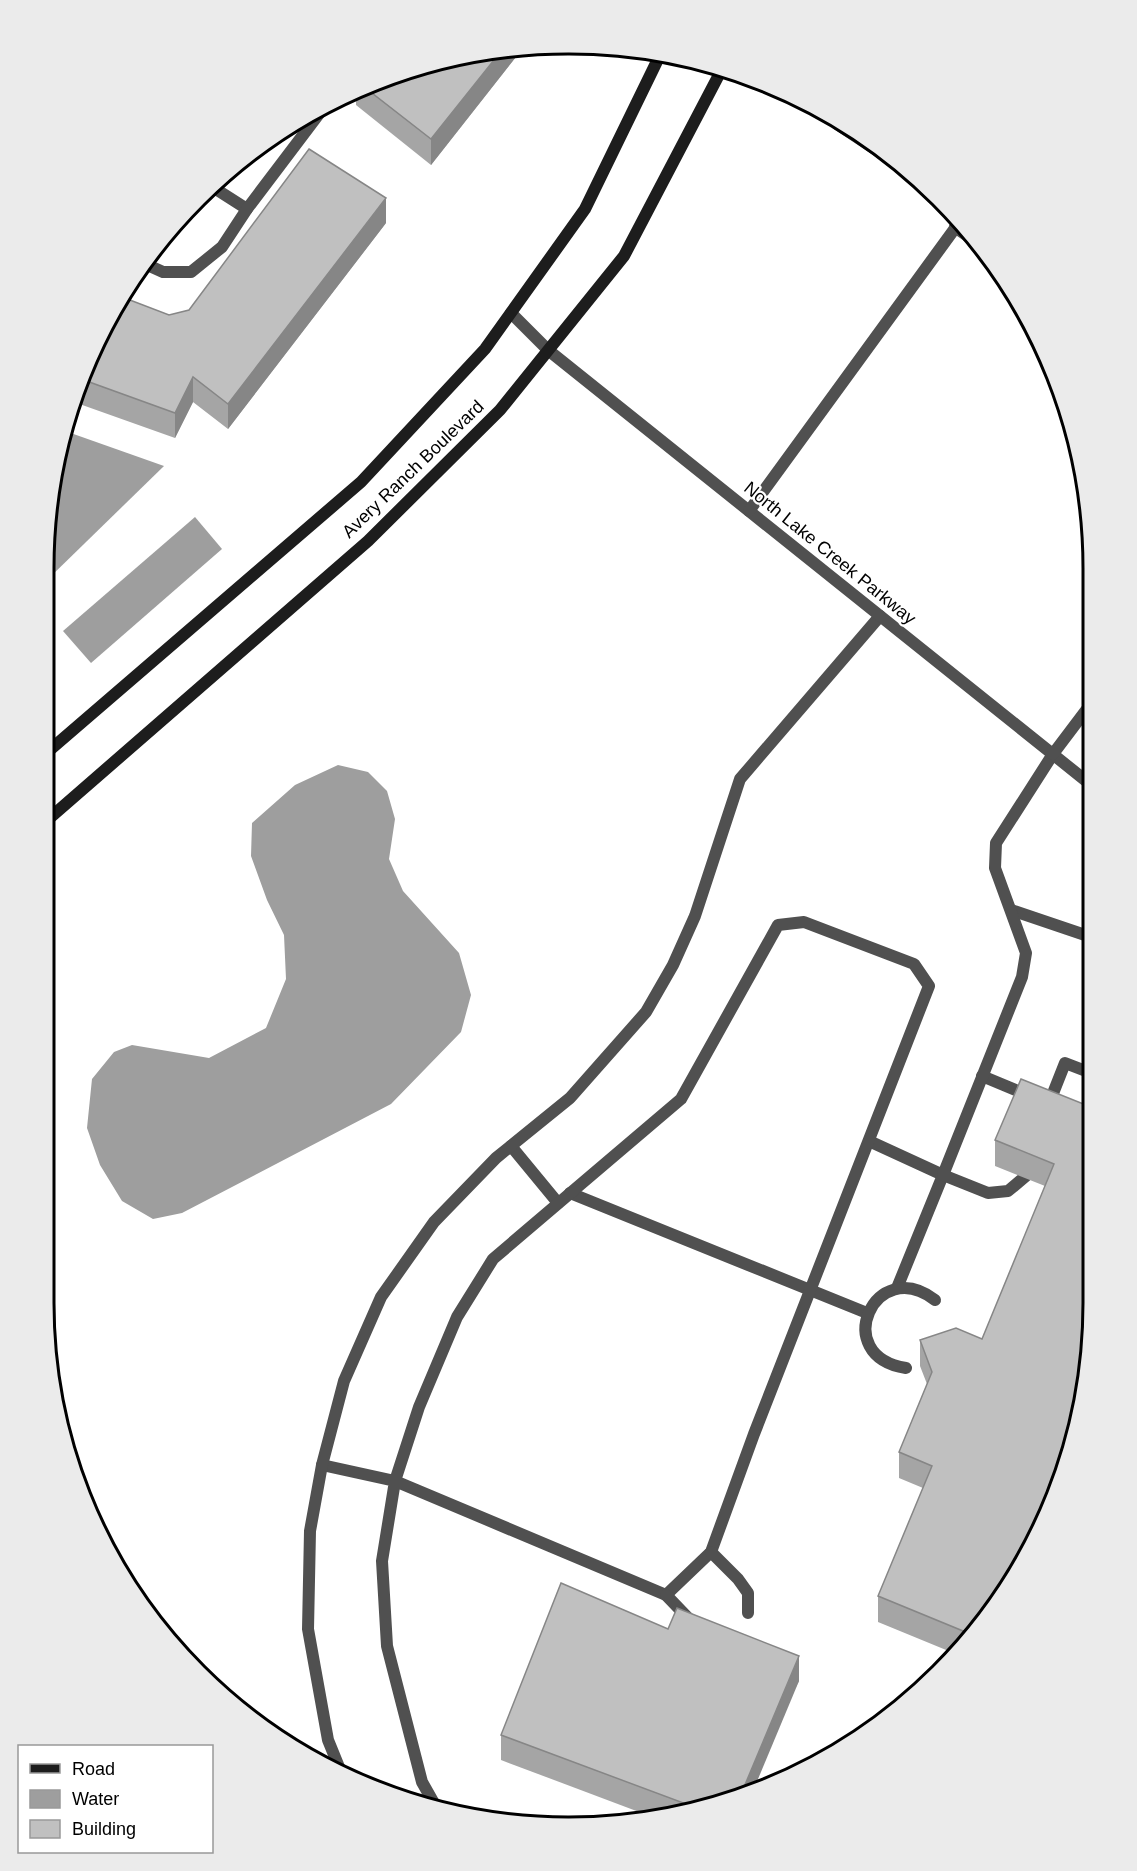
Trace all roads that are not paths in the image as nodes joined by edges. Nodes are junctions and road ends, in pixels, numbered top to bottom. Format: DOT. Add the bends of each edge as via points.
graph roads {
  1 [pos="657,62"];
  2 [pos="718,77"];
  3 [pos="313,122"];
  4 [pos="219,191"];
  5 [pos="247,209"];
  6 [pos="955,229"];
  7 [pos="152,267"];
  8 [pos="511,312"];
  9 [pos="548,350"];
  10 [pos="749,511"];
  11 [pos="880,616"];
  12 [pos="1083,714"];
  13 [pos="54,745"];
  14 [pos="1053,754"];
  15 [pos="1083,778"];
  16 [pos="54,814"];
  17 [pos="1011,910"];
  18 [pos="1083,934"];
  19 [pos="1083,1070"];
  20 [pos="982,1076"];
  21 [pos="869,1141"];
  22 [pos="511,1146"];
  23 [pos="944,1175"];
  24 [pos="1026,1176"];
  25 [pos="570,1193"];
  26 [pos="558,1203"];
  27 [pos="897,1288"];
  28 [pos="811,1289"];
  29 [pos="935,1300"];
  30 [pos="867,1313"];
  31 [pos="906,1368"];
  32 [pos="322,1465"];
  33 [pos="395,1481"];
  34 [pos="711,1552"];
  35 [pos="666,1595"];
  36 [pos="748,1613"];
  37 [pos="694,1623"];
  38 [pos="337,1762"];
  39 [pos="431,1798"];
  1 -- 8 [label="main road, Avery Ranch Boulevard" via="585,209"];
  2 -- 9 [label="main road, Avery Ranch Boulevard" via="624,256"];
  3 -- 5 [label="street"];
  4 -- 5 [label="street"];
  5 -- 7 [label="street" via="222,247 191,272 163,272"];
  6 -- 10 [label="street"];
  8 -- 9 [label="street, North Lake Creek Parkway"];
  8 -- 13 [label="main road, Avery Ranch Boulevard" via="485,349 361,482"];
  9 -- 10 [label="street, North Lake Creek Parkway"];
  9 -- 16 [label="main road, Avery Ranch Boulevard" via="500,410 368,541"];
  10 -- 11 [label="street, North Lake Creek Parkway"];
  11 -- 14 [label="street, North Lake Creek Parkway"];
  11 -- 22 [label="street" via="740,779 695,916 674,965 646,1012 570,1098"];
  12 -- 14 [label="street"];
  14 -- 15 [label="street, North Lake Creek Parkway"];
  14 -- 17 [label="street" via="996,843 995,868"];
  17 -- 18 [label="street"];
  17 -- 20 [label="street" via="1026,953 1022,977"];
  19 -- 20 [label="street" via="1065,1063 1048,1110 1026,1094"];
  20 -- 23 [label="street"];
  21 -- 23 [label="street"];
  21 -- 25 [label="street" via="929,986 914,964 804,922 778,925 681,1099"];
  21 -- 28 [label="street"];
  22 -- 26 [label="street"];
  22 -- 32 [label="street" via="434,1222 381,1297 344,1381"];
  23 -- 24 [label="street" via="988,1193 1008,1191"];
  23 -- 27 [label="street"];
  25 -- 26 [label="street"];
  25 -- 28 [label="street"];
  26 -- 33 [label="street" via="494,1259 457,1317 419,1407"];
  27 -- 29 [label="street" via="911,1287"];
  27 -- 30 [label="street" via="874,1302"];
  28 -- 30 [label="street"];
  28 -- 34 [label="street"];
  30 -- 31 [label="street" via="865,1326 872,1351 881,1360"];
  32 -- 33 [label="street"];
  32 -- 38 [label="street" via="310,1531 308,1629 328,1740"];
  33 -- 35 [label="street"];
  33 -- 39 [label="street" via="382,1561 387,1646 422,1782"];
  34 -- 35 [label="street"];
  34 -- 36 [label="street" via="748,1593"];
  35 -- 37 [label="street"];
}
